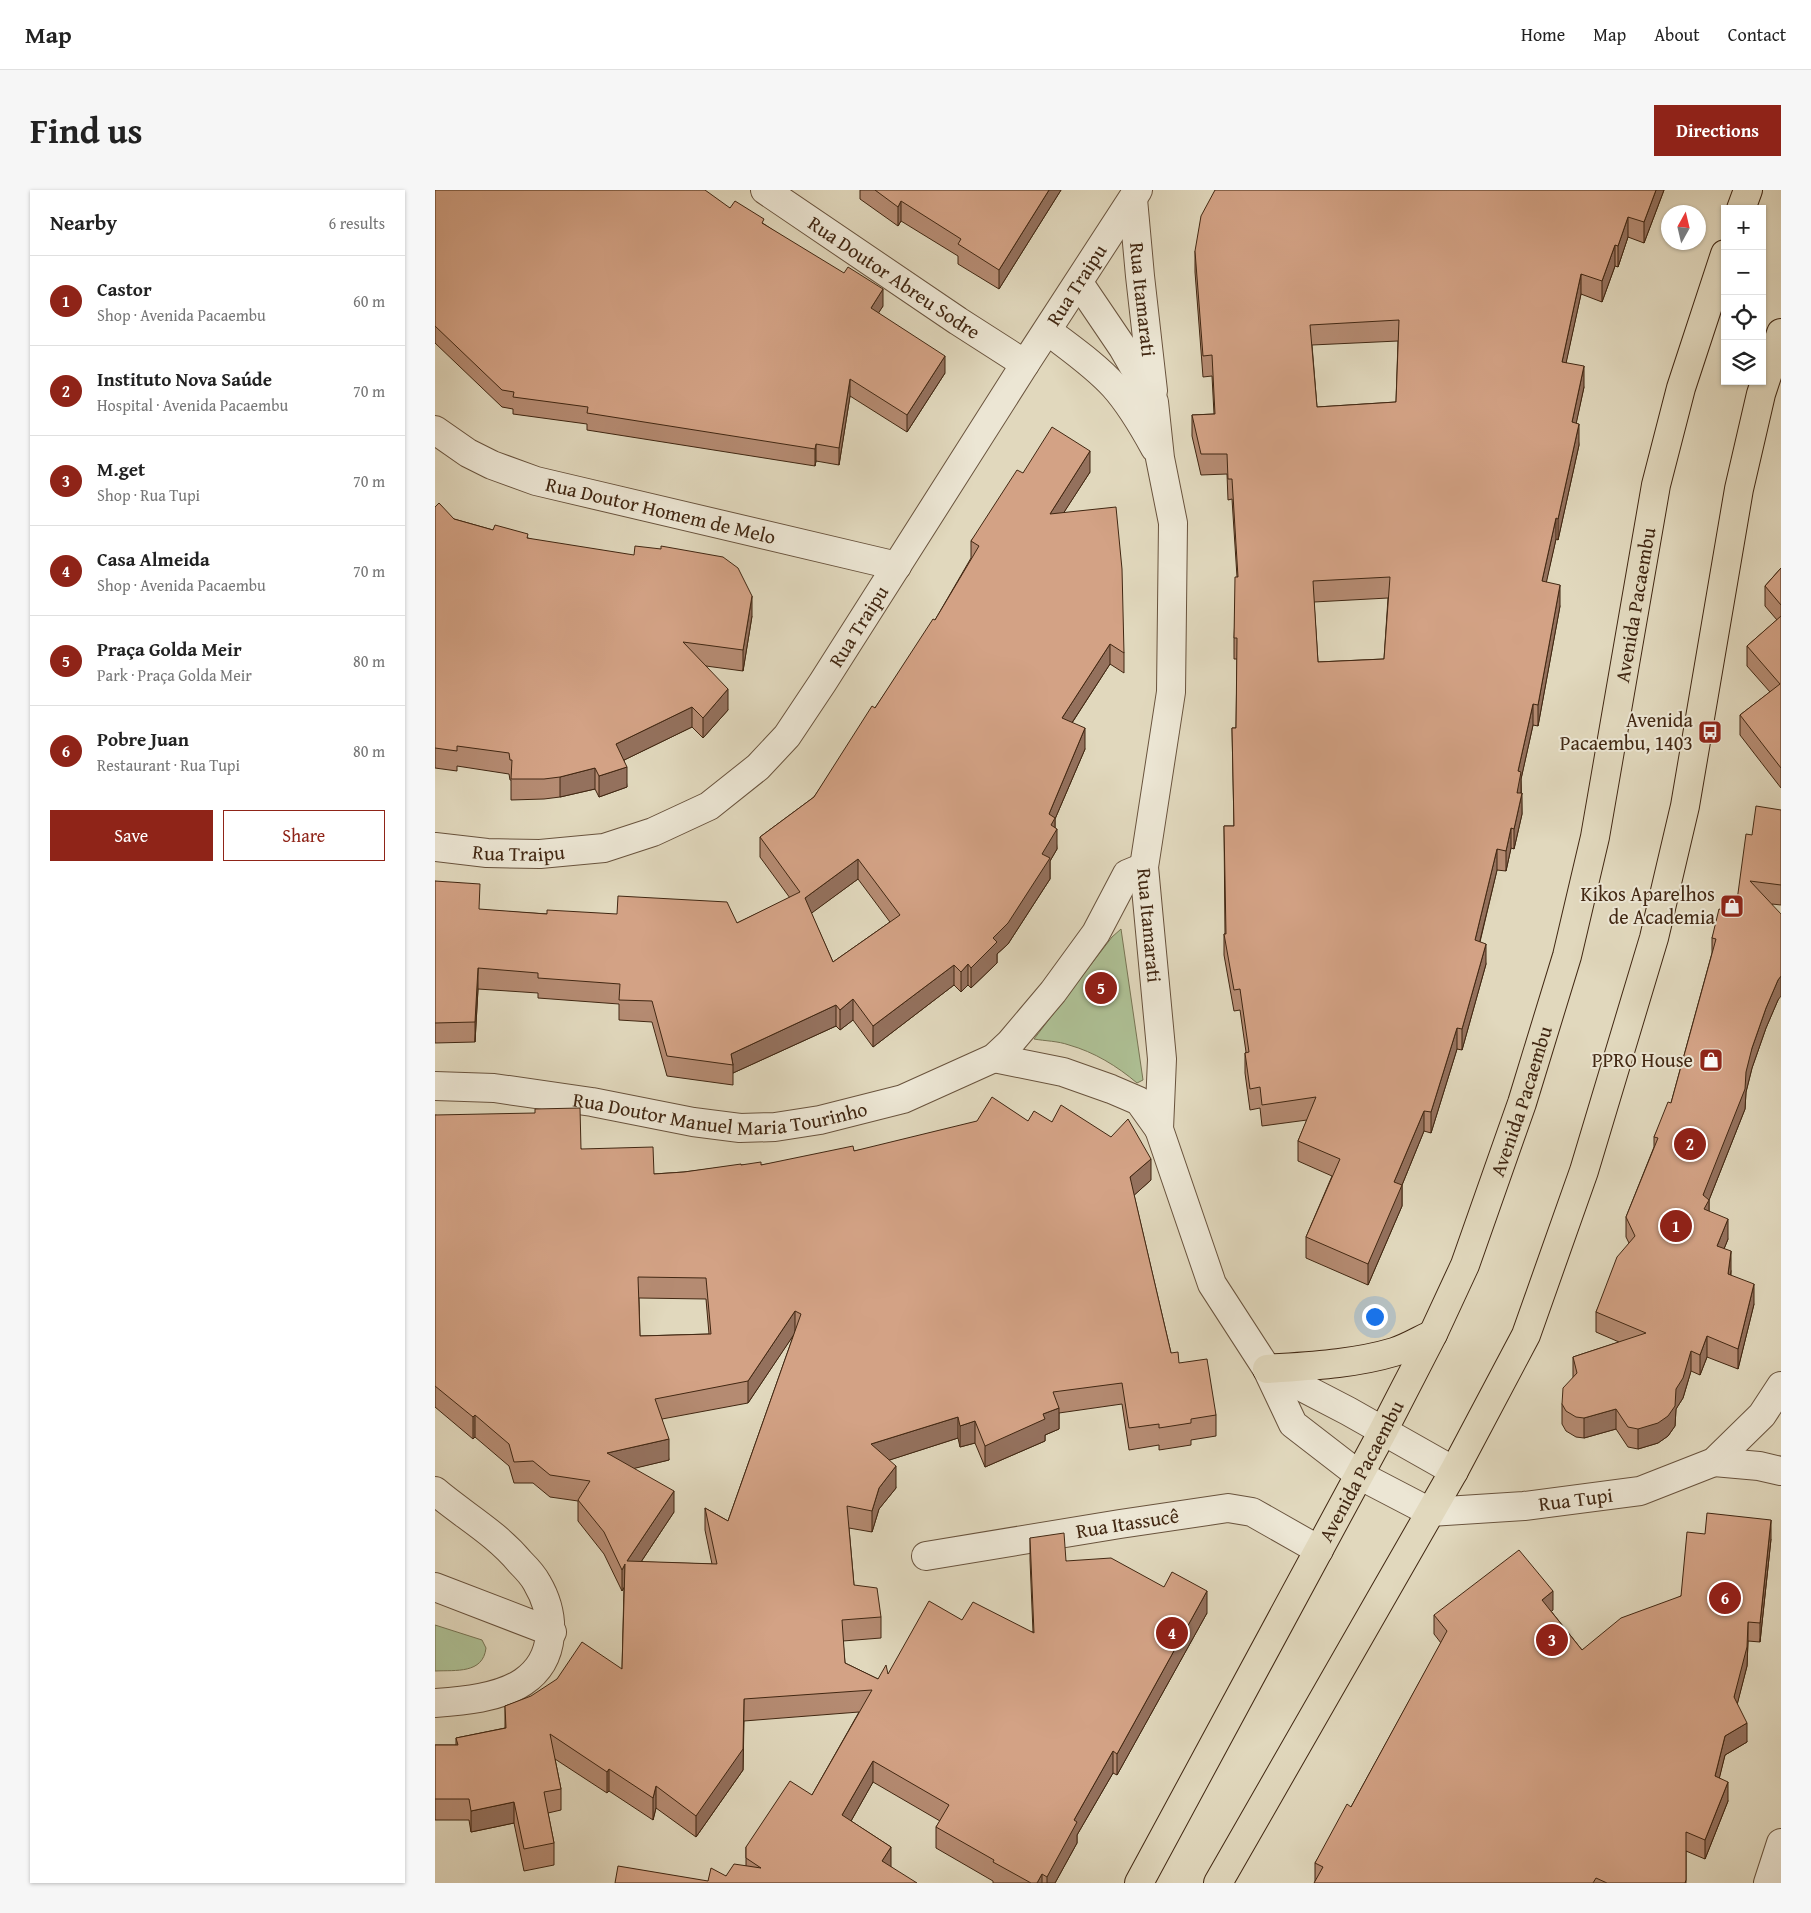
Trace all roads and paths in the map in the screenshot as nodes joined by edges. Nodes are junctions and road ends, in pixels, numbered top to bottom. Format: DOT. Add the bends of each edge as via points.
graph roads {
  1 [pos="765,190"];
  2 [pos="1748,190"];
  3 [pos="1136,194"];
  4 [pos="1742,205"];
  5 [pos="1721,266"];
  6 [pos="1079,283"];
  7 [pos="1048,331"];
  8 [pos="1781,333"];
  9 [pos="1025,364"];
  10 [pos="1154,402"];
  11 [pos="435,430"];
  12 [pos="1160,458"];
  13 [pos="897,566"];
  14 [pos="435,847"];
  15 [pos="1144,867"];
  16 [pos="994,1058"];
  17 [pos="435,1086"];
  18 [pos="1159,1129"];
  19 [pos="1433,1334"];
  20 [pos="1267,1369"];
  21 [pos="1781,1386"];
  22 [pos="1383,1432"];
  23 [pos="1714,1462"];
  24 [pos="1454,1471"];
  25 [pos="1781,1472"];
  26 [pos="1359,1476"];
  27 [pos="435,1491"];
  28 [pos="1430,1512"];
  29 [pos="1319,1550"];
  30 [pos="926,1556"];
  31 [pos="435,1587"];
  32 [pos="552,1632"];
  33 [pos="435,1703"];
  34 [pos="1781,1843"];
  35 [pos="1139,1883"];
  36 [pos="1218,1883"];
  37 [pos="1768,1883"];
  1 -- 9 [label="street, Rua Doutor Abreu Sodre"];
  2 -- 4 [label="main road"];
  3 -- 6 [label="street, Rua Traipu"];
  3 -- 10 [label="street, Rua Itamarati" via="1140,276"];
  5 -- 19 [label="main road, Avenida Pacaembu" via="1681,388 1656,485 1595,837 1567,956 1522,1103 1468,1256"];
  6 -- 7 [label="street, Rua Traipu"];
  6 -- 10 [label="street, Rua Itamarati" via="1123,348"];
  7 -- 9 [label="street, Rua Traipu"];
  7 -- 12 [label="street, Rua Itamarati" via="1113,385 1131,408"];
  8 -- 24 [label="main road" via="1761,394 1739,489 1685,806 1651,948 1584,1171 1527,1335"];
  9 -- 13 [label="street, Rua Traipu"];
  10 -- 12 [label="street, Rua Itamarati"];
  11 -- 13 [label="street, Rua Doutor Homem de Melo" via="468,453 536,480"];
  12 -- 15 [label="street, Rua Itamarati" via="1173,523 1171,692"];
  13 -- 14 [label="street, Rua Traipu" via="787,736 758,767 709,806 653,832 605,848 540,854 487,853"];
  15 -- 16 [label="street, Rua Doutor Manuel Maria Tourinho" via="1127,874 1096,933 1053,992"];
  15 -- 18 [label="street, Rua Itamarati" via="1162,1059"];
  16 -- 17 [label="street, Rua Doutor Manuel Maria Tourinho" via="903,1099 821,1120 775,1127 740,1128 494,1088"];
  16 -- 18 [label="street" via="1063,1072 1111,1089 1139,1102"];
  18 -- 20 [label="street, Rua Itamarati" via="1213,1284"];
  19 -- 20 [label="main road" via="1396,1352 1369,1358"];
  19 -- 22 [label="main road, Avenida Pacaembu"];
  20 -- 22 [label="street, Rua Itamarati"];
  20 -- 26 [label="street, Rua Itamarati" via="1293,1424"];
  21 -- 23 [label="street, Rua Tupi" via="1762,1415"];
  22 -- 24 [label="street, Rua Itamarati"];
  22 -- 26 [label="main road, Avenida Pacaembu"];
  23 -- 25 [label="street, Rua Tupi" via="1759,1466"];
  23 -- 28 [label="street, Rua Tupi" via="1640,1491 1524,1506"];
  24 -- 28 [label="main road"];
  26 -- 28 [label="street, Rua Itamarati"];
  26 -- 29 [label="main road, Avenida Pacaembu"];
  27 -- 32 [label="street" via="520,1561 537,1582 546,1602"];
  28 -- 36 [label="main road"];
  29 -- 30 [label="street, Rua Itassucê" via="1252,1512 1228,1508"];
  29 -- 35 [label="main road, Avenida Pacaembu"];
  31 -- 32 [label="street"];
  32 -- 33 [label="street" via="539,1668 523,1682 492,1695"];
  34 -- 37 [label="street"];
}
